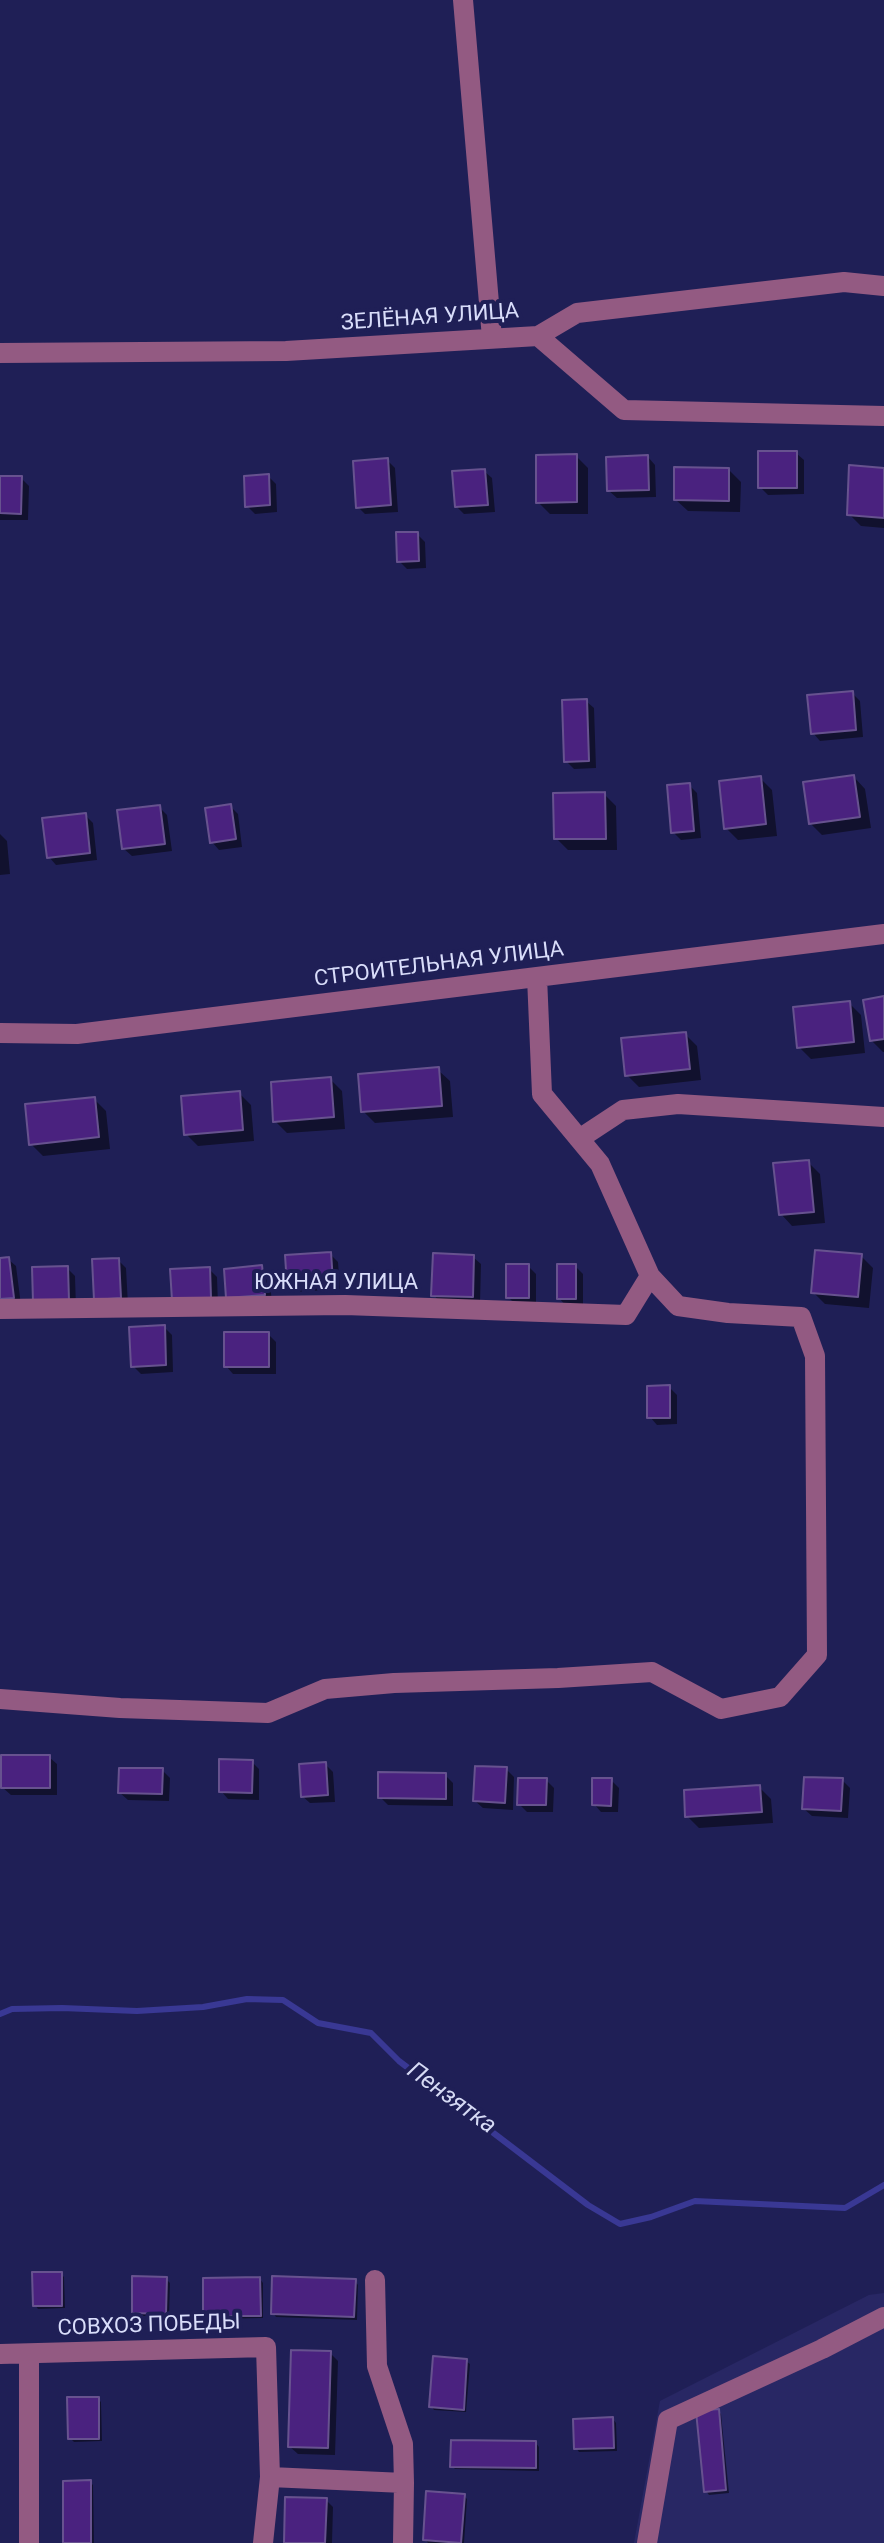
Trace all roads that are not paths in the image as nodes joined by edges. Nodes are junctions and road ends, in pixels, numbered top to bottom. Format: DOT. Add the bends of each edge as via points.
graph roads {
  1 [pos="463,0"];
  2 [pos="884,286"];
  3 [pos="538,336"];
  4 [pos="492,338"];
  5 [pos="0,353"];
  6 [pos="884,416"];
  7 [pos="884,934"];
  8 [pos="537,977"];
  9 [pos="0,1033"];
  10 [pos="884,1117"];
  11 [pos="579,1139"];
  12 [pos="650,1276"];
  13 [pos="0,1309"];
  14 [pos="0,1699"];
  15 [pos="375,2280"];
  16 [pos="884,2317"];
  17 [pos="0,2354"];
  18 [pos="29,2354"];
  19 [pos="270,2477"];
  20 [pos="404,2483"];
  21 [pos="29,2543"];
  22 [pos="263,2543"];
  23 [pos="403,2543"];
  24 [pos="647,2543"];
  1 -- 4 [label="street"];
  2 -- 3 [label="street" via="844,282 577,313"];
  3 -- 4 [label="street, ЗЕЛЁНАЯ УЛИЦА"];
  3 -- 6 [label="street, ЗЕЛЁНАЯ УЛИЦА" via="624,410"];
  4 -- 5 [label="street, ЗЕЛЁНАЯ УЛИЦА" via="286,351"];
  7 -- 8 [label="street, СТРОИТЕЛЬНАЯ УЛИЦА"];
  8 -- 9 [label="street, СТРОИТЕЛЬНАЯ УЛИЦА" via="77,1034"];
  8 -- 11 [label="street" via="542,1094"];
  10 -- 11 [label="street" via="678,1104 623,1110"];
  11 -- 12 [label="street" via="600,1164"];
  12 -- 13 [label="street, ЮЖНАЯ УЛИЦА" via="626,1315 345,1305"];
  12 -- 14 [label="street" via="678,1306 801,1317 815,1356 817,1655 780,1697 721,1709 652,1672 325,1689 268,1713"];
  15 -- 20 [label="street" via="377,2366 403,2444"];
  16 -- 24 [label="street" via="668,2420"];
  17 -- 18 [label="street, СОВХОЗ ПОБЕДЫ"];
  18 -- 19 [label="street, СОВХОЗ ПОБЕДЫ" via="266,2347"];
  18 -- 21 [label="street, СОВХОЗ ПОБЕДЫ"];
  19 -- 20 [label="street"];
  19 -- 22 [label="street, СОВХОЗ ПОБЕДЫ"];
  20 -- 23 [label="street"];
}
